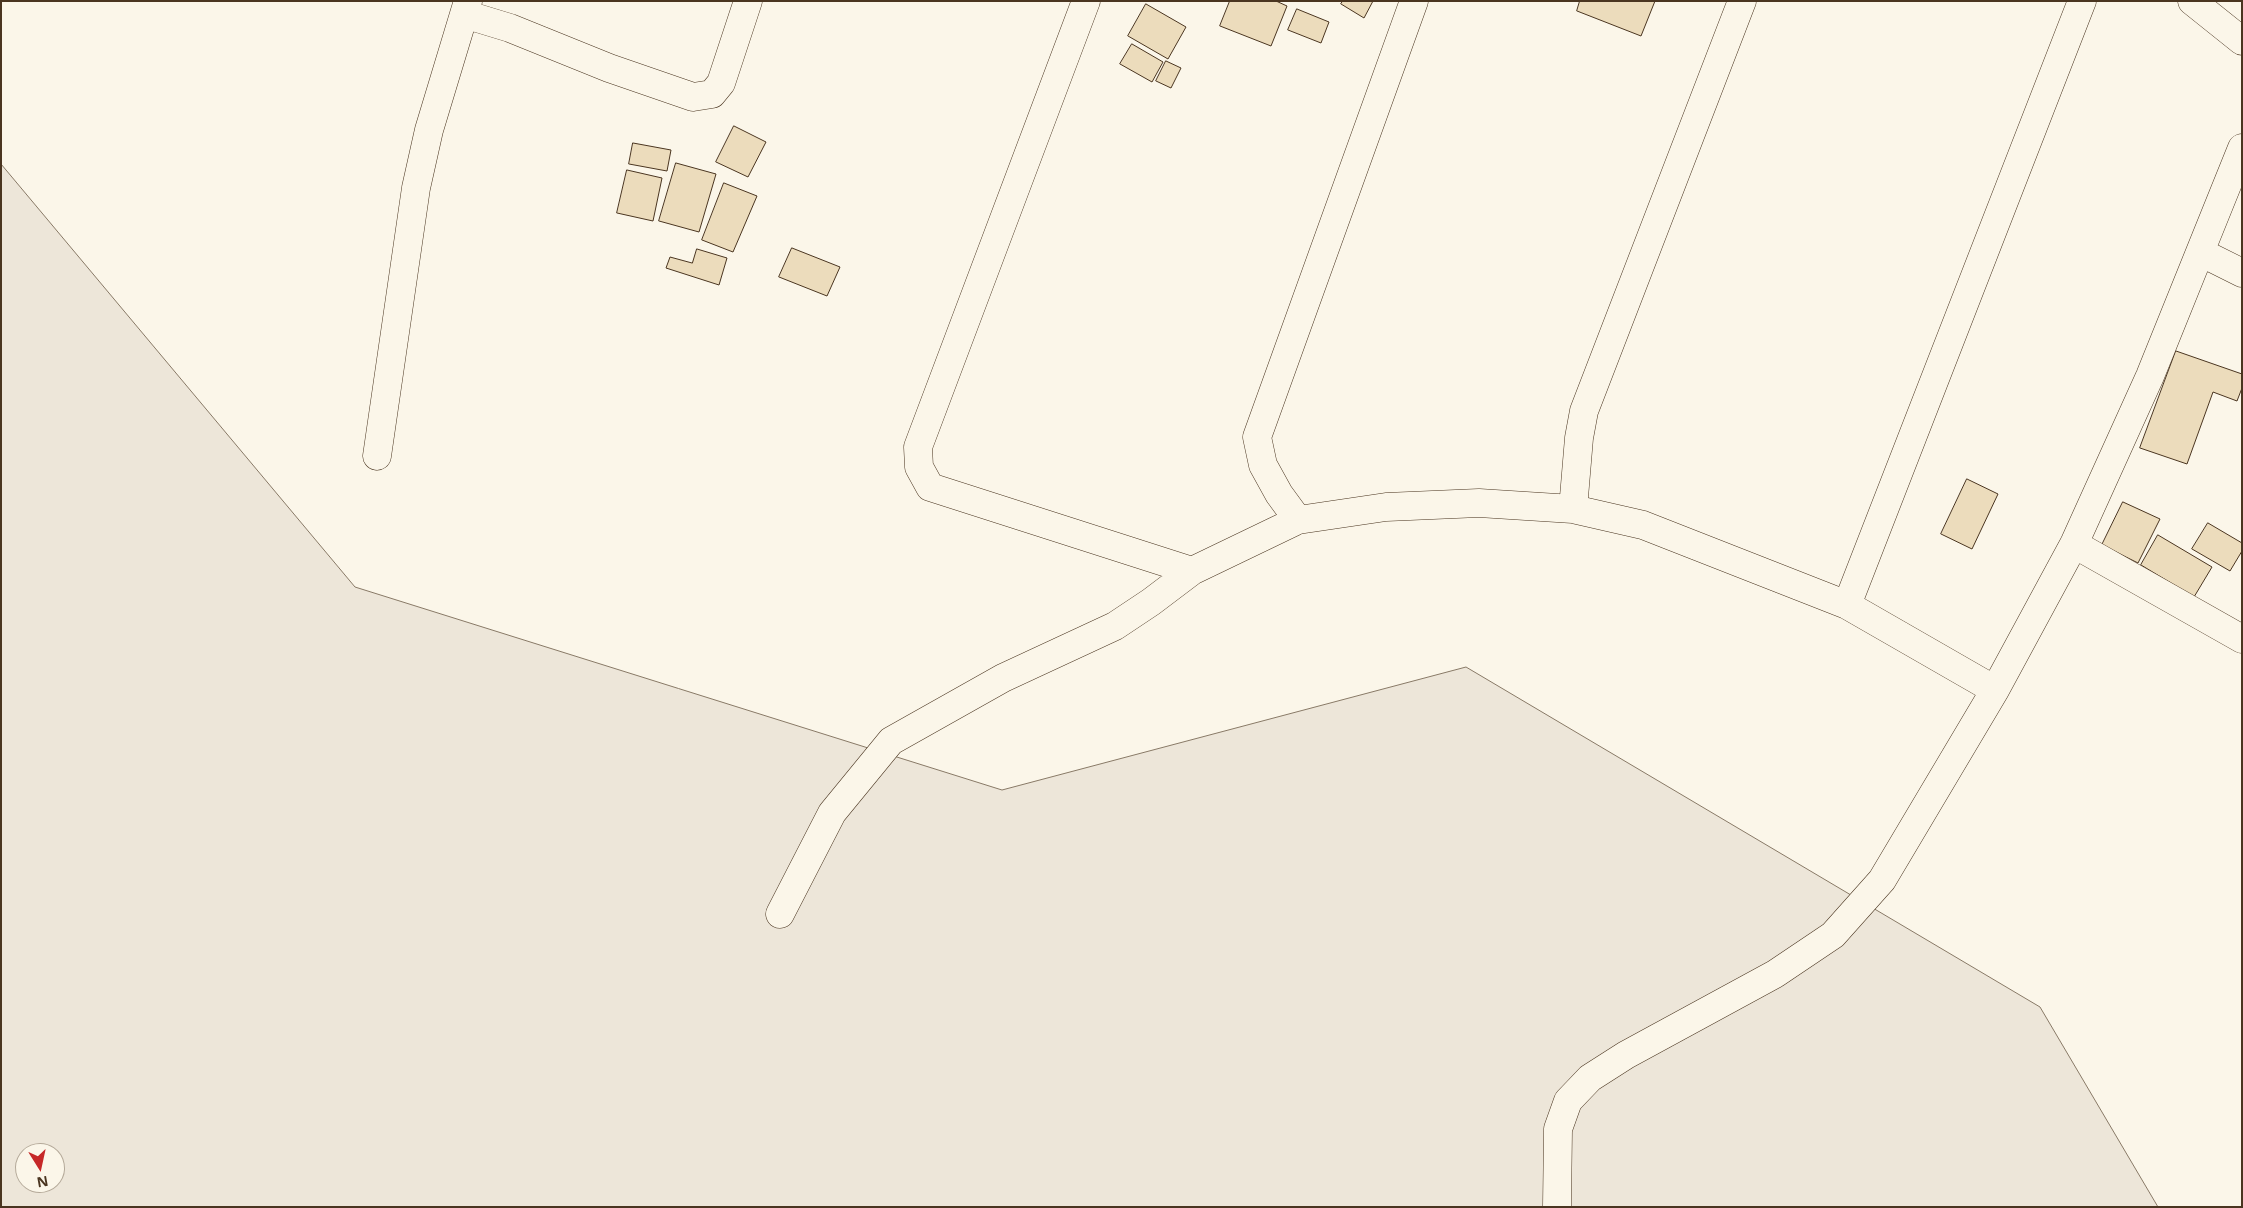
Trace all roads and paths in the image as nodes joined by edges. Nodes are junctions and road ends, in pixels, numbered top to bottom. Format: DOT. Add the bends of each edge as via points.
graph roads {
  1 [pos="748,1"];
  2 [pos="1086,1"];
  3 [pos="1414,1"];
  4 [pos="1742,1"];
  5 [pos="2082,1"];
  6 [pos="2192,1"];
  7 [pos="466,8"];
  8 [pos="2242,41"];
  9 [pos="2242,148"];
  10 [pos="2200,252"];
  11 [pos="2242,272"];
  12 [pos="377,456"];
  13 [pos="1573,509"];
  14 [pos="1298,520"];
  15 [pos="2074,544"];
  16 [pos="1192,571"];
  17 [pos="1847,605"];
  18 [pos="2242,639"];
  19 [pos="1995,690"];
  20 [pos="780,914"];
  21 [pos="1557,1207"];
  1 -- 7 [label="street" via="720,83 712,94 693,97 608,68"];
  2 -- 16 [label="street" via="918,447 919,467 930,487"];
  3 -- 14 [label="street" via="1257,437 1264,465"];
  4 -- 13 [label="street" via="1584,411"];
  5 -- 17 [label="street"];
  6 -- 8 [label="street"];
  7 -- 12 [label="street" via="429,130 416,188"];
  9 -- 10 [label="street"];
  10 -- 11 [label="street"];
  10 -- 15 [label="street" via="2150,376"];
  13 -- 14 [label="street" via="1470,504 1386,507"];
  13 -- 17 [label="street" via="1643,525"];
  14 -- 16 [label="street"];
  15 -- 18 [label="street"];
  15 -- 19 [label="street"];
  16 -- 20 [label="street" via="1115,626 1003,678 892,741 832,812"];
  17 -- 19 [label="street"];
  19 -- 21 [label="street" via="1882,880 1833,935 1775,974 1626,1055 1590,1078 1568,1101 1558,1129"];
}
